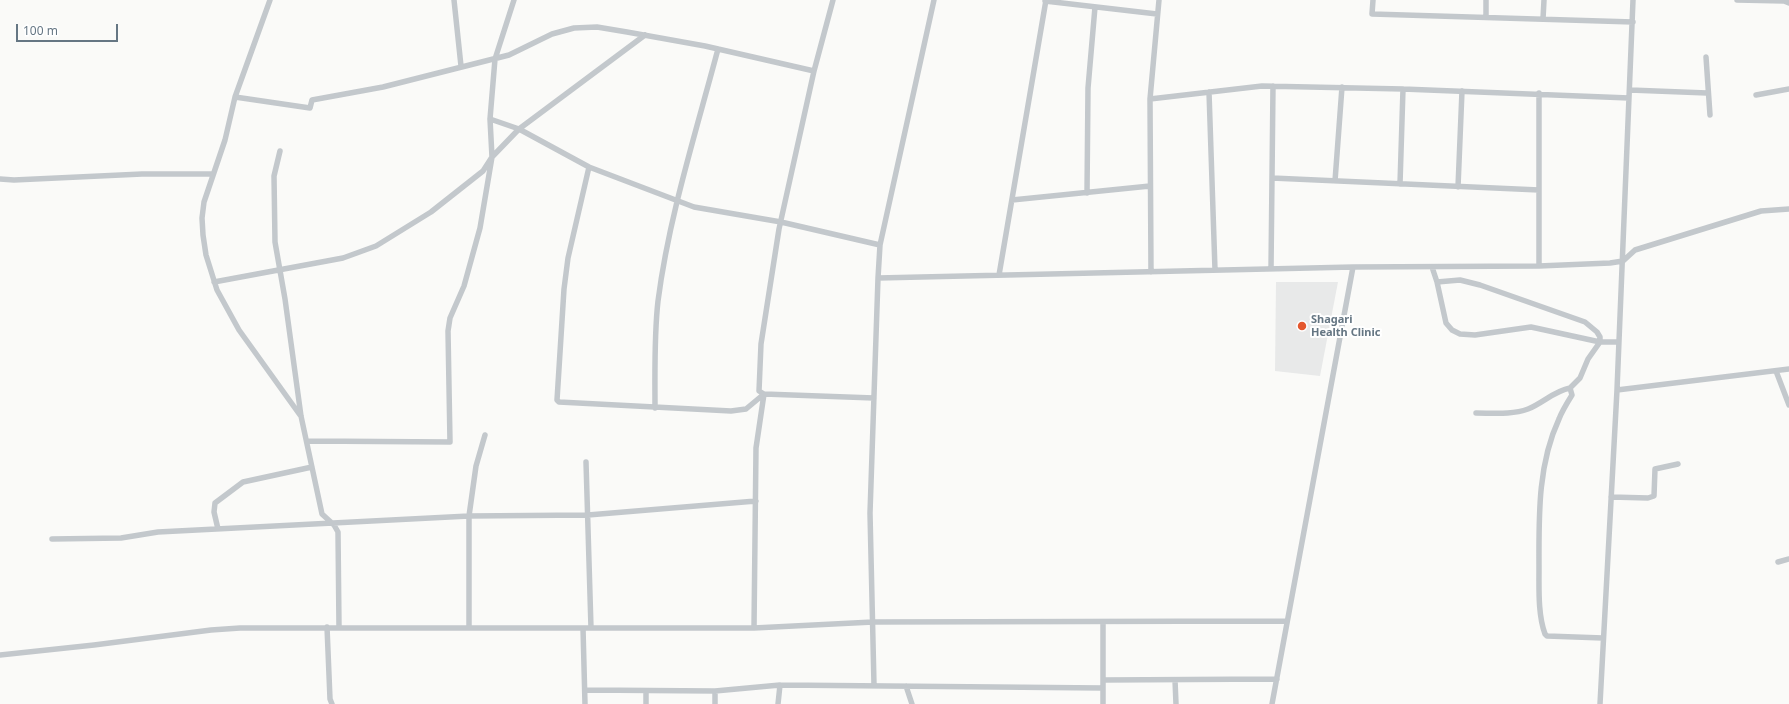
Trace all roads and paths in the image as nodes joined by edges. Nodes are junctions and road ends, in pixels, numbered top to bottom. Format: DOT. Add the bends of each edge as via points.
graph roads {
  1 [pos="270,0"];
  2 [pos="454,0"];
  3 [pos="514,0"];
  4 [pos="832,0"];
  5 [pos="934,0"];
  6 [pos="1046,0"];
  7 [pos="1159,0"];
  8 [pos="1373,0"];
  9 [pos="1486,0"];
  10 [pos="1544,0"];
  11 [pos="1634,0"];
  12 [pos="1737,0"];
  13 [pos="1785,1"];
  14 [pos="1095,7"];
  15 [pos="1158,14"];
  16 [pos="1486,17"];
  17 [pos="1543,19"];
  18 [pos="1632,22"];
  19 [pos="645,35"];
  20 [pos="718,50"];
  21 [pos="1706,57"];
  22 [pos="495,59"];
  23 [pos="461,66"];
  24 [pos="814,71"];
  25 [pos="1273,86"];
  26 [pos="1342,87"];
  27 [pos="1403,89"];
  28 [pos="1789,89"];
  29 [pos="1630,90"];
  30 [pos="1462,91"];
  31 [pos="1209,92"];
  32 [pos="1539,93"];
  33 [pos="1707,93"];
  34 [pos="1756,95"];
  35 [pos="235,98"];
  36 [pos="1629,98"];
  37 [pos="1150,99"];
  38 [pos="1710,115"];
  39 [pos="490,119"];
  40 [pos="518,129"];
  41 [pos="280,151"];
  42 [pos="492,157"];
  43 [pos="589,167"];
  44 [pos="213,174"];
  45 [pos="1272,178"];
  46 [pos="0,179"];
  47 [pos="1335,181"];
  48 [pos="1400,184"];
  49 [pos="1150,186"];
  50 [pos="1458,186"];
  51 [pos="1539,190"];
  52 [pos="1087,193"];
  53 [pos="1012,200"];
  54 [pos="678,201"];
  55 [pos="1789,209"];
  56 [pos="781,222"];
  57 [pos="880,245"];
  58 [pos="1623,261"];
  59 [pos="1539,266"];
  60 [pos="1353,267"];
  61 [pos="1432,267"];
  62 [pos="280,269"];
  63 [pos="1271,269"];
  64 [pos="1215,270"];
  65 [pos="1151,272"];
  66 [pos="999,275"];
  67 [pos="878,278"];
  68 [pos="214,282"];
  69 [pos="1437,282"];
  70 [pos="1600,342"];
  71 [pos="1619,342"];
  72 [pos="1789,369"];
  73 [pos="1776,371"];
  74 [pos="1570,388"];
  75 [pos="1617,390"];
  76 [pos="764,394"];
  77 [pos="874,398"];
  78 [pos="1789,405"];
  79 [pos="655,408"];
  80 [pos="1476,413"];
  81 [pos="301,416"];
  82 [pos="485,435"];
  83 [pos="306,441"];
  84 [pos="586,462"];
  85 [pos="1678,464"];
  86 [pos="312,467"];
  87 [pos="1611,497"];
  88 [pos="756,501"];
  89 [pos="588,515"];
  90 [pos="469,516"];
  91 [pos="331,523"];
  92 [pos="218,529"];
  93 [pos="52,539"];
  94 [pos="1789,559"];
  95 [pos="1778,562"];
  96 [pos="1287,621"];
  97 [pos="873,622"];
  98 [pos="1103,622"];
  99 [pos="327,627"];
  100 [pos="339,627"];
  101 [pos="469,627"];
  102 [pos="583,628"];
  103 [pos="591,628"];
  104 [pos="754,628"];
  105 [pos="1603,638"];
  106 [pos="0,656"];
  107 [pos="1277,679"];
  108 [pos="1103,680"];
  109 [pos="1175,680"];
  110 [pos="780,685"];
  111 [pos="874,685"];
  112 [pos="906,686"];
  113 [pos="1103,688"];
  114 [pos="585,690"];
  115 [pos="646,691"];
  116 [pos="715,691"];
  117 [pos="332,704"];
  118 [pos="585,704"];
  119 [pos="646,704"];
  120 [pos="715,704"];
  121 [pos="778,704"];
  122 [pos="912,704"];
  123 [pos="1104,704"];
  124 [pos="1176,704"];
  125 [pos="1272,704"];
  126 [pos="1600,704"];
  1 -- 35 [label="street"];
  2 -- 23 [label="street"];
  3 -- 22 [label="street"];
  4 -- 24 [label="street"];
  5 -- 57 [label="street"];
  6 -- 14 [label="street"];
  6 -- 53 [label="street"];
  7 -- 15 [label="street"];
  8 -- 16 [label="street" via="1372,14"];
  9 -- 16 [label="street"];
  10 -- 17 [label="street"];
  11 -- 18 [label="street"];
  12 -- 13 [label="street"];
  14 -- 15 [label="street"];
  14 -- 52 [label="street" via="1088,88"];
  15 -- 37 [label="street"];
  16 -- 17 [label="street"];
  17 -- 18 [label="street"];
  18 -- 29 [label="street"];
  19 -- 20 [label="street"];
  19 -- 22 [label="street" via="597,27 574,28 552,34"];
  19 -- 40 [label="street"];
  20 -- 24 [label="street"];
  20 -- 54 [label="street"];
  21 -- 33 [label="street"];
  22 -- 23 [label="street"];
  22 -- 39 [label="street"];
  23 -- 35 [label="street" via="383,87 312,100 310,108"];
  24 -- 56 [label="street"];
  25 -- 26 [label="street"];
  25 -- 31 [label="street"];
  25 -- 45 [label="street"];
  26 -- 27 [label="street"];
  26 -- 47 [label="street"];
  27 -- 30 [label="street"];
  27 -- 48 [label="street"];
  28 -- 34 [label="street"];
  29 -- 33 [label="street"];
  29 -- 36 [label="street"];
  30 -- 32 [label="street"];
  30 -- 50 [label="street"];
  31 -- 37 [label="street"];
  31 -- 64 [label="street"];
  32 -- 36 [label="street"];
  32 -- 51 [label="street"];
  33 -- 38 [label="street"];
  35 -- 44 [label="street" via="225,140"];
  36 -- 58 [label="street"];
  37 -- 49 [label="street"];
  39 -- 40 [label="street"];
  39 -- 42 [label="street"];
  40 -- 42 [label="street"];
  40 -- 43 [label="street"];
  41 -- 62 [label="street" via="274,176 275,242"];
  42 -- 62 [label="street" via="483,171 431,212 376,246 343,258"];
  42 -- 83 [label="street" via="480,228 448,331 450,442"];
  43 -- 54 [label="street"];
  43 -- 79 [label="street" via="568,258 557,400"];
  44 -- 46 [label="street"];
  44 -- 68 [label="street" via="202,218 206,255"];
  45 -- 47 [label="street"];
  45 -- 63 [label="street"];
  47 -- 48 [label="street"];
  48 -- 50 [label="street"];
  49 -- 52 [label="street"];
  49 -- 65 [label="street"];
  50 -- 51 [label="street"];
  51 -- 59 [label="street"];
  52 -- 53 [label="street"];
  53 -- 66 [label="street"];
  54 -- 56 [label="street" via="694,207"];
  54 -- 79 [label="street" via="664,262 658,303"];
  55 -- 58 [label="street" via="1761,211 1634,250"];
  56 -- 57 [label="street"];
  56 -- 76 [label="street" via="761,344 759,391"];
  57 -- 67 [label="street"];
  58 -- 59 [label="street"];
  58 -- 71 [label="street"];
  59 -- 61 [label="street"];
  60 -- 61 [label="street"];
  60 -- 63 [label="street"];
  60 -- 96 [label="street"];
  61 -- 69 [label="street"];
  62 -- 68 [label="street"];
  62 -- 81 [label="street"];
  63 -- 64 [label="street"];
  64 -- 65 [label="street"];
  65 -- 66 [label="street"];
  66 -- 67 [label="street"];
  67 -- 77 [label="street"];
  68 -- 81 [label="street" via="239,330"];
  69 -- 70 [label="street" via="1460,280 1480,285 1585,322 1597,332"];
  69 -- 70 [label="street" via="1446,323 1460,334 1475,335 1531,328"];
  70 -- 71 [label="street"];
  70 -- 74 [label="street" via="1588,359 1580,378"];
  71 -- 75 [label="street"];
  72 -- 73 [label="street"];
  73 -- 75 [label="street"];
  73 -- 78 [label="street"];
  74 -- 80 [label="street" via="1514,413"];
  74 -- 105 [label="street" via="1572,395 1558,420 1543,473 1539,518 1540,606 1544,632 1547,636"];
  75 -- 87 [label="street"];
  76 -- 77 [label="street"];
  76 -- 79 [label="street" via="746,409 731,411"];
  76 -- 88 [label="street" via="756,448"];
  77 -- 97 [label="street" via="870,513"];
  81 -- 83 [label="street"];
  82 -- 90 [label="street" via="476,466"];
  83 -- 86 [label="street"];
  84 -- 89 [label="street"];
  85 -- 87 [label="street" via="1655,469 1654,496"];
  86 -- 91 [label="street" via="322,514"];
  86 -- 92 [label="street" via="242,482 214,503"];
  87 -- 105 [label="street"];
  88 -- 89 [label="street"];
  88 -- 104 [label="street"];
  89 -- 90 [label="street"];
  89 -- 103 [label="street"];
  90 -- 91 [label="street"];
  90 -- 101 [label="street"];
  91 -- 92 [label="street"];
  91 -- 100 [label="street" via="338,532"];
  92 -- 93 [label="street" via="158,532 121,538"];
  94 -- 95 [label="street"];
  96 -- 98 [label="street"];
  96 -- 107 [label="street"];
  97 -- 98 [label="street"];
  97 -- 104 [label="street"];
  97 -- 111 [label="street"];
  98 -- 108 [label="street"];
  99 -- 100 [label="street"];
  99 -- 106 [label="street" via="211,630"];
  99 -- 117 [label="street"];
  100 -- 101 [label="street"];
  101 -- 102 [label="street"];
  102 -- 103 [label="street"];
  102 -- 114 [label="street"];
  103 -- 104 [label="street"];
  105 -- 126 [label="street"];
  107 -- 109 [label="street"];
  107 -- 125 [label="street"];
  108 -- 109 [label="street"];
  108 -- 113 [label="street"];
  109 -- 124 [label="street"];
  110 -- 111 [label="street"];
  110 -- 116 [label="street"];
  110 -- 121 [label="street"];
  111 -- 112 [label="street"];
  112 -- 113 [label="street"];
  112 -- 122 [label="street"];
  113 -- 123 [label="street"];
  114 -- 115 [label="street"];
  114 -- 118 [label="street"];
  115 -- 116 [label="street"];
  115 -- 119 [label="street"];
  116 -- 120 [label="street"];
}
